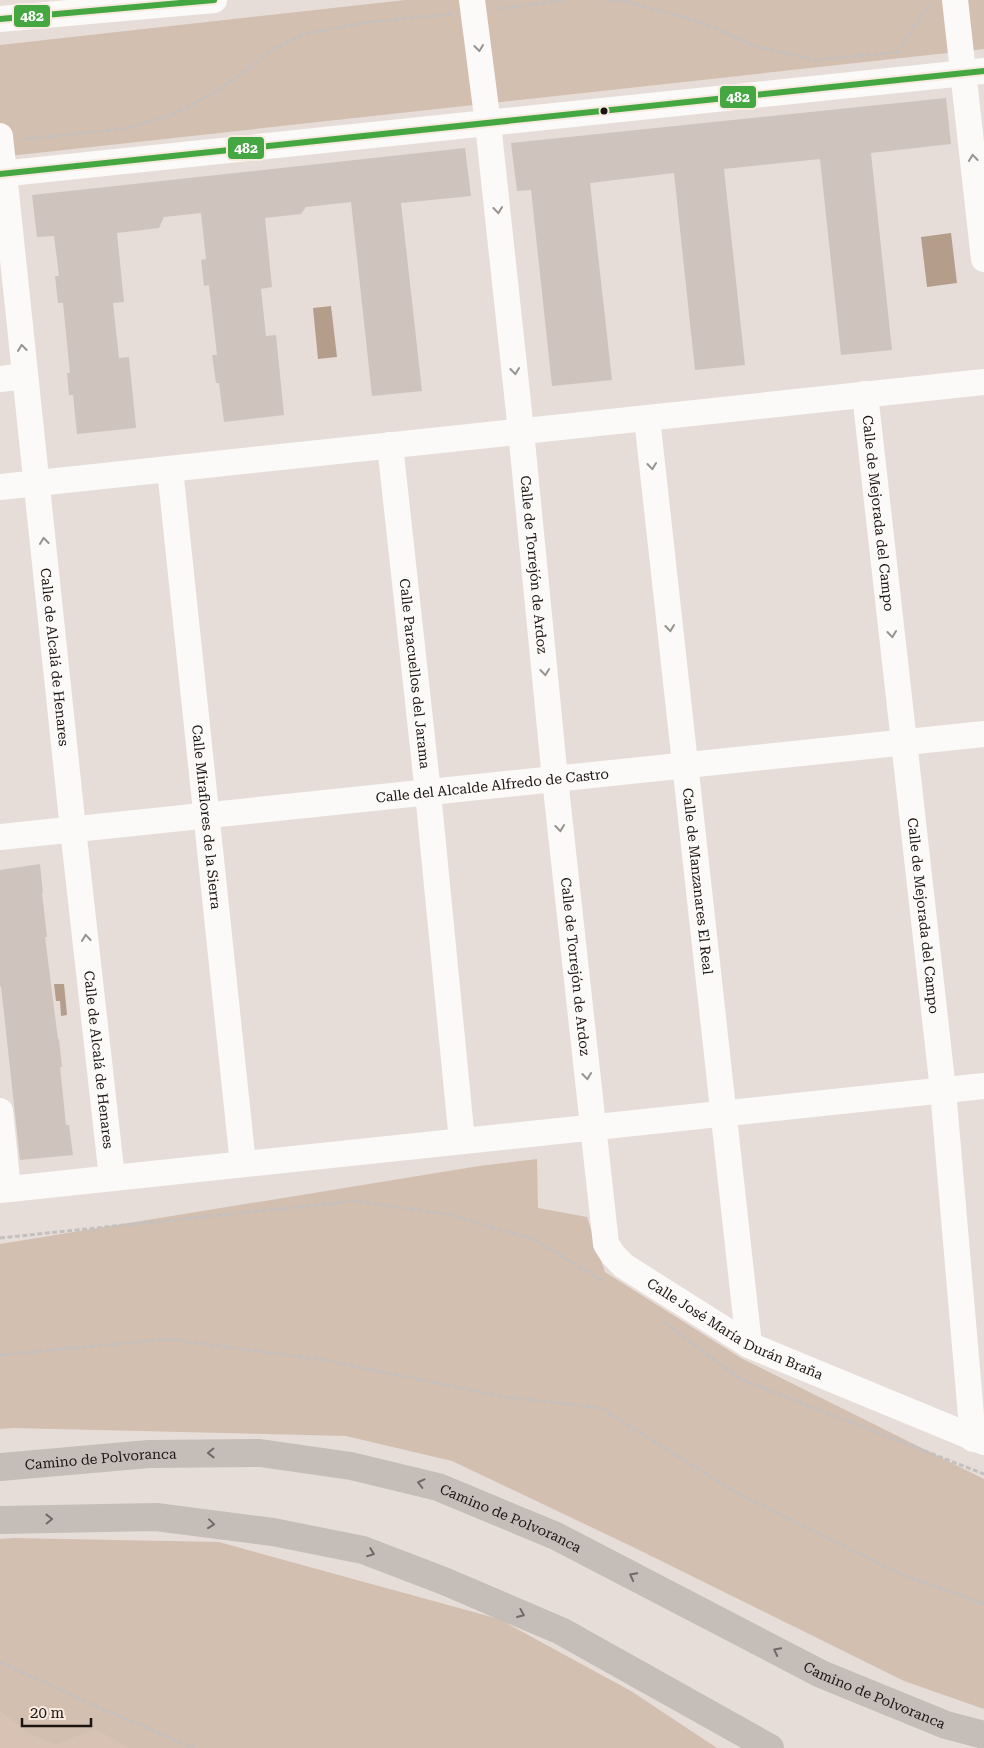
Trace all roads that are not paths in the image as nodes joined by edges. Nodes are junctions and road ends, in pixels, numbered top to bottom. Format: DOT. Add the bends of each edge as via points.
graph roads {
  1 [pos="214,0"];
  2 [pos="955,0"];
  3 [pos="473,6"];
  4 [pos="0,19"];
  5 [pos="974,72"];
  6 [pos="488,124"];
  7 [pos="0,136"];
  8 [pos="0,141"];
  9 [pos="2,173"];
  10 [pos="984,259"];
  11 [pos="26,376"];
  12 [pos="0,379"];
  13 [pos="984,382"];
  14 [pos="865,394"];
  15 [pos="647,418"];
  16 [pos="521,431"];
  17 [pos="390,445"];
  18 [pos="170,469"];
  19 [pos="37,482"];
  20 [pos="0,487"];
  21 [pos="984,734"];
  22 [pos="904,741"];
  23 [pos="685,766"];
  24 [pos="555,779"];
  25 [pos="428,792"];
  26 [pos="207,816"];
  27 [pos="73,829"];
  28 [pos="0,837"];
  29 [pos="984,1086"];
  30 [pos="943,1090"];
  31 [pos="0,1111"];
  32 [pos="724,1114"];
  33 [pos="593,1128"];
  34 [pos="462,1141"];
  35 [pos="243,1164"];
  36 [pos="112,1178"];
  37 [pos="4,1190"];
  38 [pos="749,1345"];
  39 [pos="979,1440"];
  40 [pos="0,1467"];
  41 [pos="0,1520"];
  42 [pos="984,1735"];
  43 [pos="770,1748"];
  1 -- 4 [label="street"];
  2 -- 5 [label="street"];
  3 -- 6 [label="street, Calle de Torrejón de Ardoz, one-way"];
  5 -- 6 [label="street"];
  10 -- 5 [label="street, one-way"];
  6 -- 9 [label="street"];
  6 -- 16 [label="street, Calle de Torrejón de Ardoz, one-way"];
  7 -- 8 [label="street, Calle de Alcalá de Henares"];
  8 -- 9 [label="street, Calle de Alcalá de Henares"];
  11 -- 9 [label="street, Calle de Alcalá de Henares, one-way"];
  11 -- 12 [label="street"];
  11 -- 19 [label="street, Calle de Alcalá de Henares"];
  13 -- 14 [label="street"];
  14 -- 15 [label="street"];
  14 -- 22 [label="street, Calle de Mejorada del Campo, one-way"];
  15 -- 16 [label="street"];
  15 -- 23 [label="street, Calle de Manzanares El Real, one-way"];
  16 -- 17 [label="street"];
  16 -- 24 [label="street, Calle de Torrejón de Ardoz, one-way"];
  17 -- 18 [label="street"];
  17 -- 25 [label="street, Calle Paracuellos del Jarama"];
  18 -- 19 [label="street"];
  18 -- 26 [label="street, Calle Miraflores de la Sierra"];
  19 -- 20 [label="street"];
  27 -- 19 [label="street, Calle de Alcalá de Henares, one-way"];
  21 -- 22 [label="street, Calle del Alcalde Alfredo de Castro"];
  22 -- 23 [label="street, Calle del Alcalde Alfredo de Castro"];
  22 -- 30 [label="street, Calle de Mejorada del Campo"];
  23 -- 24 [label="street, Calle del Alcalde Alfredo de Castro"];
  23 -- 32 [label="street, Calle de Manzanares El Real"];
  24 -- 25 [label="street, Calle del Alcalde Alfredo de Castro"];
  24 -- 33 [label="street, Calle de Torrejón de Ardoz, one-way"];
  25 -- 26 [label="street, Calle del Alcalde Alfredo de Castro"];
  25 -- 34 [label="street, Calle Paracuellos del Jarama"];
  26 -- 27 [label="street, Calle del Alcalde Alfredo de Castro"];
  26 -- 35 [label="street, Calle Miraflores de la Sierra"];
  27 -- 28 [label="street, Calle del Alcalde Alfredo de Castro"];
  36 -- 27 [label="street, Calle de Alcalá de Henares, one-way"];
  29 -- 30 [label="street"];
  30 -- 32 [label="street"];
  30 -- 39 [label="street, Calle de Mejorada del Campo"];
  31 -- 37 [label="street"];
  32 -- 33 [label="street"];
  32 -- 38 [label="street, Calle de Manzanares El Real"];
  33 -- 34 [label="street"];
  33 -- 38 [label="street, Calle José María Durán Braña" via="605,1238 613,1255 624,1266"];
  34 -- 35 [label="street"];
  35 -- 36 [label="street"];
  36 -- 37 [label="street"];
  38 -- 39 [label="street, Calle José María Durán Braña"];
  42 -- 40 [label="highway, Camino de Polvoranca, one-way" via="946,1725 821,1674 556,1536 438,1487 351,1466 260,1453 148,1454"];
  41 -- 43 [label="highway, one-way" via="156,1517 273,1532 363,1550 561,1631"];
}
